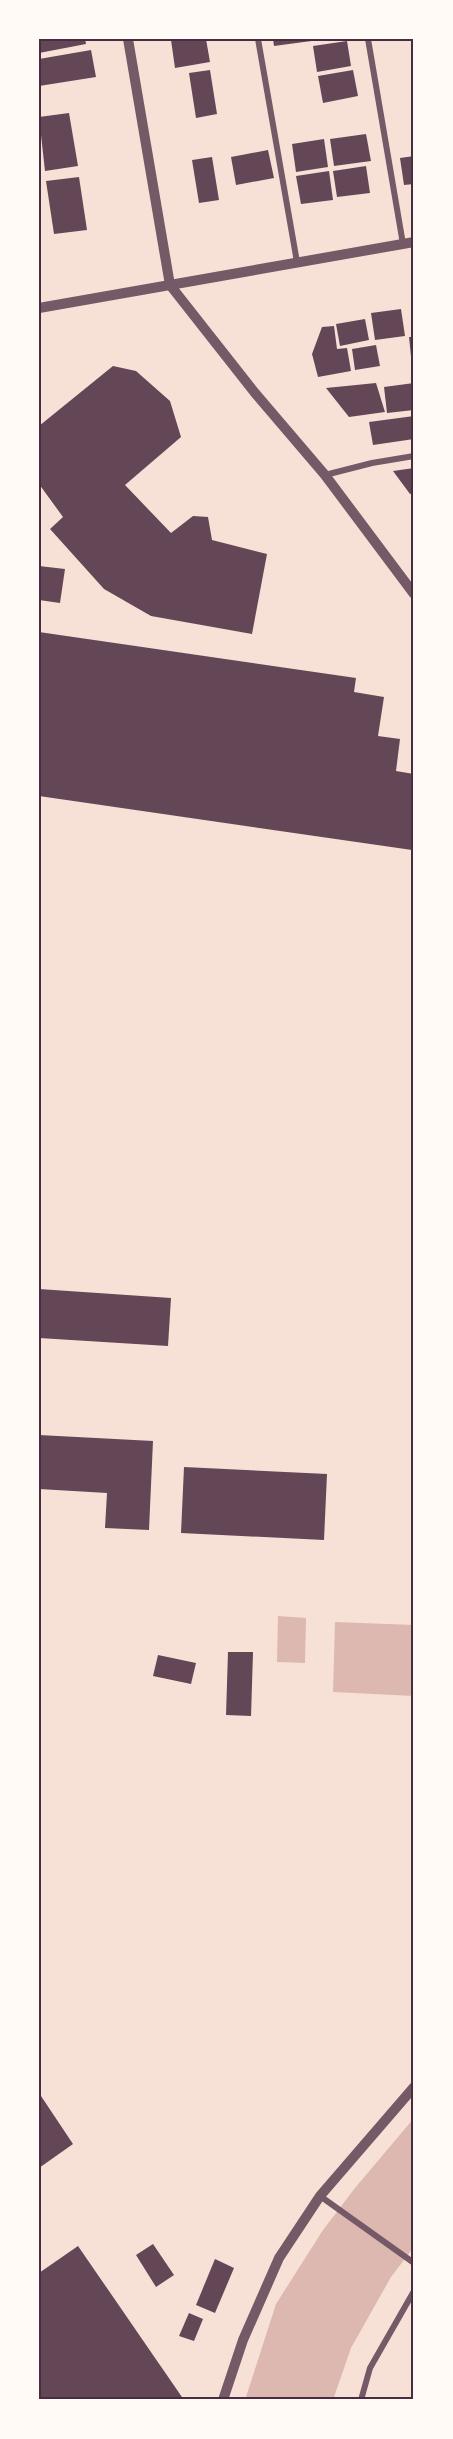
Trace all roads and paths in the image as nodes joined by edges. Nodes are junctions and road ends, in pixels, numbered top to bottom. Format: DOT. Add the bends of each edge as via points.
graph roads {
  1 [pos="128,39"];
  2 [pos="258,39"];
  3 [pos="368,39"];
  4 [pos="408,243"];
  5 [pos="297,262"];
  6 [pos="170,285"];
  7 [pos="39,308"];
  8 [pos="414,456"];
  9 [pos="325,475"];
  10 [pos="414,594"];
  11 [pos="414,2087"];
  12 [pos="320,2196"];
  13 [pos="414,2263"];
  14 [pos="414,2290"];
  15 [pos="223,2400"];
  16 [pos="361,2400"];
  1 -- 6 [label="street"];
  2 -- 5 [label="street"];
  3 -- 4 [label="street"];
  4 -- 5 [label="street"];
  5 -- 6 [label="street"];
  6 -- 7 [label="street"];
  6 -- 9 [label="street"];
  8 -- 9 [label="street"];
  9 -- 10 [label="street"];
  11 -- 12 [label="street"];
  12 -- 13 [label="street"];
  12 -- 15 [label="street" via="279,2258 243,2340"];
  14 -- 16 [label="street" via="370,2368"];
}
